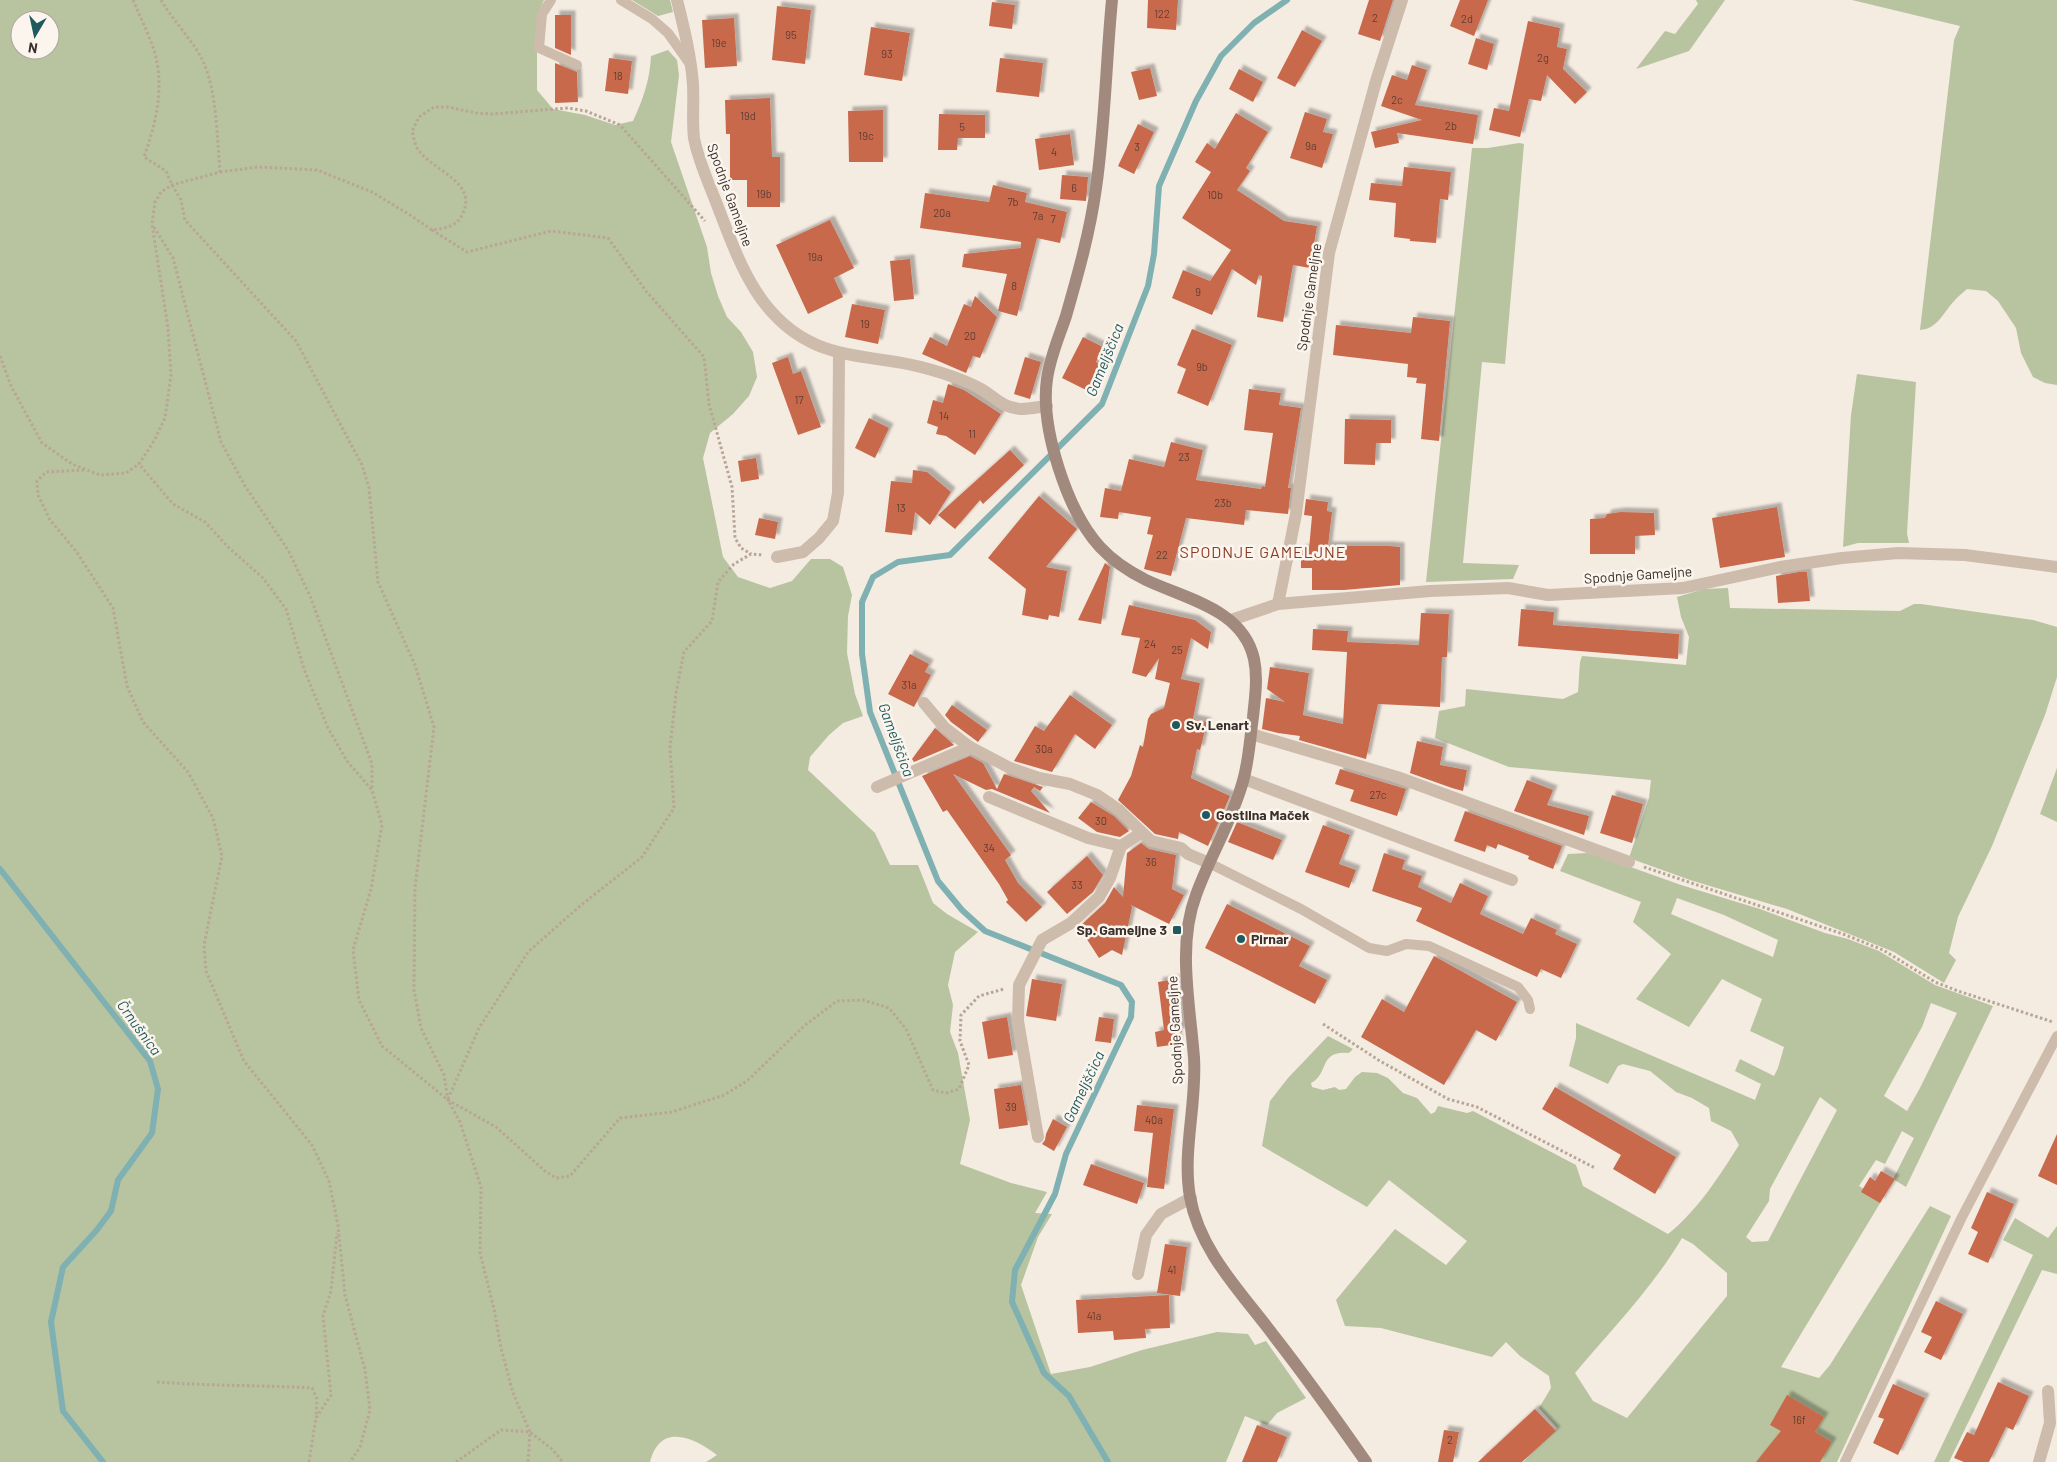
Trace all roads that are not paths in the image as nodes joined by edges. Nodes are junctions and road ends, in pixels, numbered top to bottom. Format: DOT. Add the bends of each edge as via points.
graph roads {
  1 [pos="551,0"];
  2 [pos="621,0"];
  3 [pos="677,0"];
  4 [pos="1112,0"];
  5 [pos="1402,0"];
  6 [pos="577,65"];
  7 [pos="690,65"];
  8 [pos="839,352"];
  9 [pos="1047,406"];
  10 [pos="777,557"];
  11 [pos="2057,567"];
  12 [pos="1278,604"];
  13 [pos="1230,620"];
  14 [pos="924,703"];
  15 [pos="1251,734"];
  16 [pos="970,747"];
  17 [pos="1244,779"];
  18 [pos="882,785"];
  19 [pos="989,797"];
  20 [pos="1142,833"];
  21 [pos="1121,846"];
  22 [pos="1629,862"];
  23 [pos="1209,863"];
  24 [pos="1512,880"];
  25 [pos="1530,1009"];
  26 [pos="2057,1036"];
  27 [pos="1038,1137"];
  28 [pos="1190,1198"];
  29 [pos="1138,1274"];
  30 [pos="2048,1391"];
  31 [pos="1366,1462"];
  32 [pos="1845,1462"];
  33 [pos="2039,1462"];
  1 -- 6 [label="lane" via="542,14 539,48"];
  2 -- 7 [label="lane" via="668,33"];
  3 -- 7 [label="street, Spodnje Gameljne" via="688,41"];
  4 -- 9 [label="street, Spodnje Gameljne" via="1096,187 1082,261 1046,382"];
  5 -- 12 [label="street, Spodnje Gameljne" via="1376,81 1329,253 1296,514"];
  7 -- 8 [label="street, Spodnje Gameljne" via="694,138 736,257 765,305 780,321 817,345"];
  8 -- 9 [label="street, Spodnje Gameljne" via="921,367 981,389 999,404 1021,409"];
  8 -- 10 [label="street" via="838,493 832,521 803,552"];
  9 -- 13 [label="street, Spodnje Gameljne" via="1055,456 1064,485 1087,531 1103,550 1145,580 1204,604"];
  11 -- 12 [label="street, Spodnje Gameljne" via="1965,555 1898,553 1780,567 1675,589 1548,595 1508,588"];
  12 -- 13 [label="street, Spodnje Gameljne"];
  13 -- 15 [label="street, Spodnje Gameljne" via="1241,631 1254,660 1256,687"];
  14 -- 16 [label="street" via="945,728"];
  15 -- 17 [label="street, Spodnje Gameljne"];
  15 -- 22 [label="street" via="1397,777"];
  16 -- 18 [label="street"];
  16 -- 20 [label="street" via="1025,773 1070,784 1097,795 1119,810"];
  17 -- 23 [label="street, Spodnje Gameljne"];
  17 -- 24 [label="street"];
  19 -- 21 [label="street" via="1088,838"];
  20 -- 21 [label="street"];
  20 -- 23 [label="street" via="1151,841 1180,848"];
  21 -- 27 [label="street" via="1110,878 1099,897 1070,923 1042,940 1020,985 1018,1021"];
  23 -- 25 [label="lane" via="1302,909 1370,948 1387,951 1406,944 1429,946 1518,987 1528,1000"];
  23 -- 28 [label="street, Spodnje Gameljne" via="1187,924 1185,957 1195,1074 1188,1164"];
  26 -- 32 [label="lane" via="1962,1217"];
  28 -- 29 [label="street" via="1161,1214 1146,1235"];
  28 -- 31 [label="street, Spodnje Gameljne" via="1200,1231 1211,1252"];
  30 -- 33 [label="street" via="2050,1423"];
}
